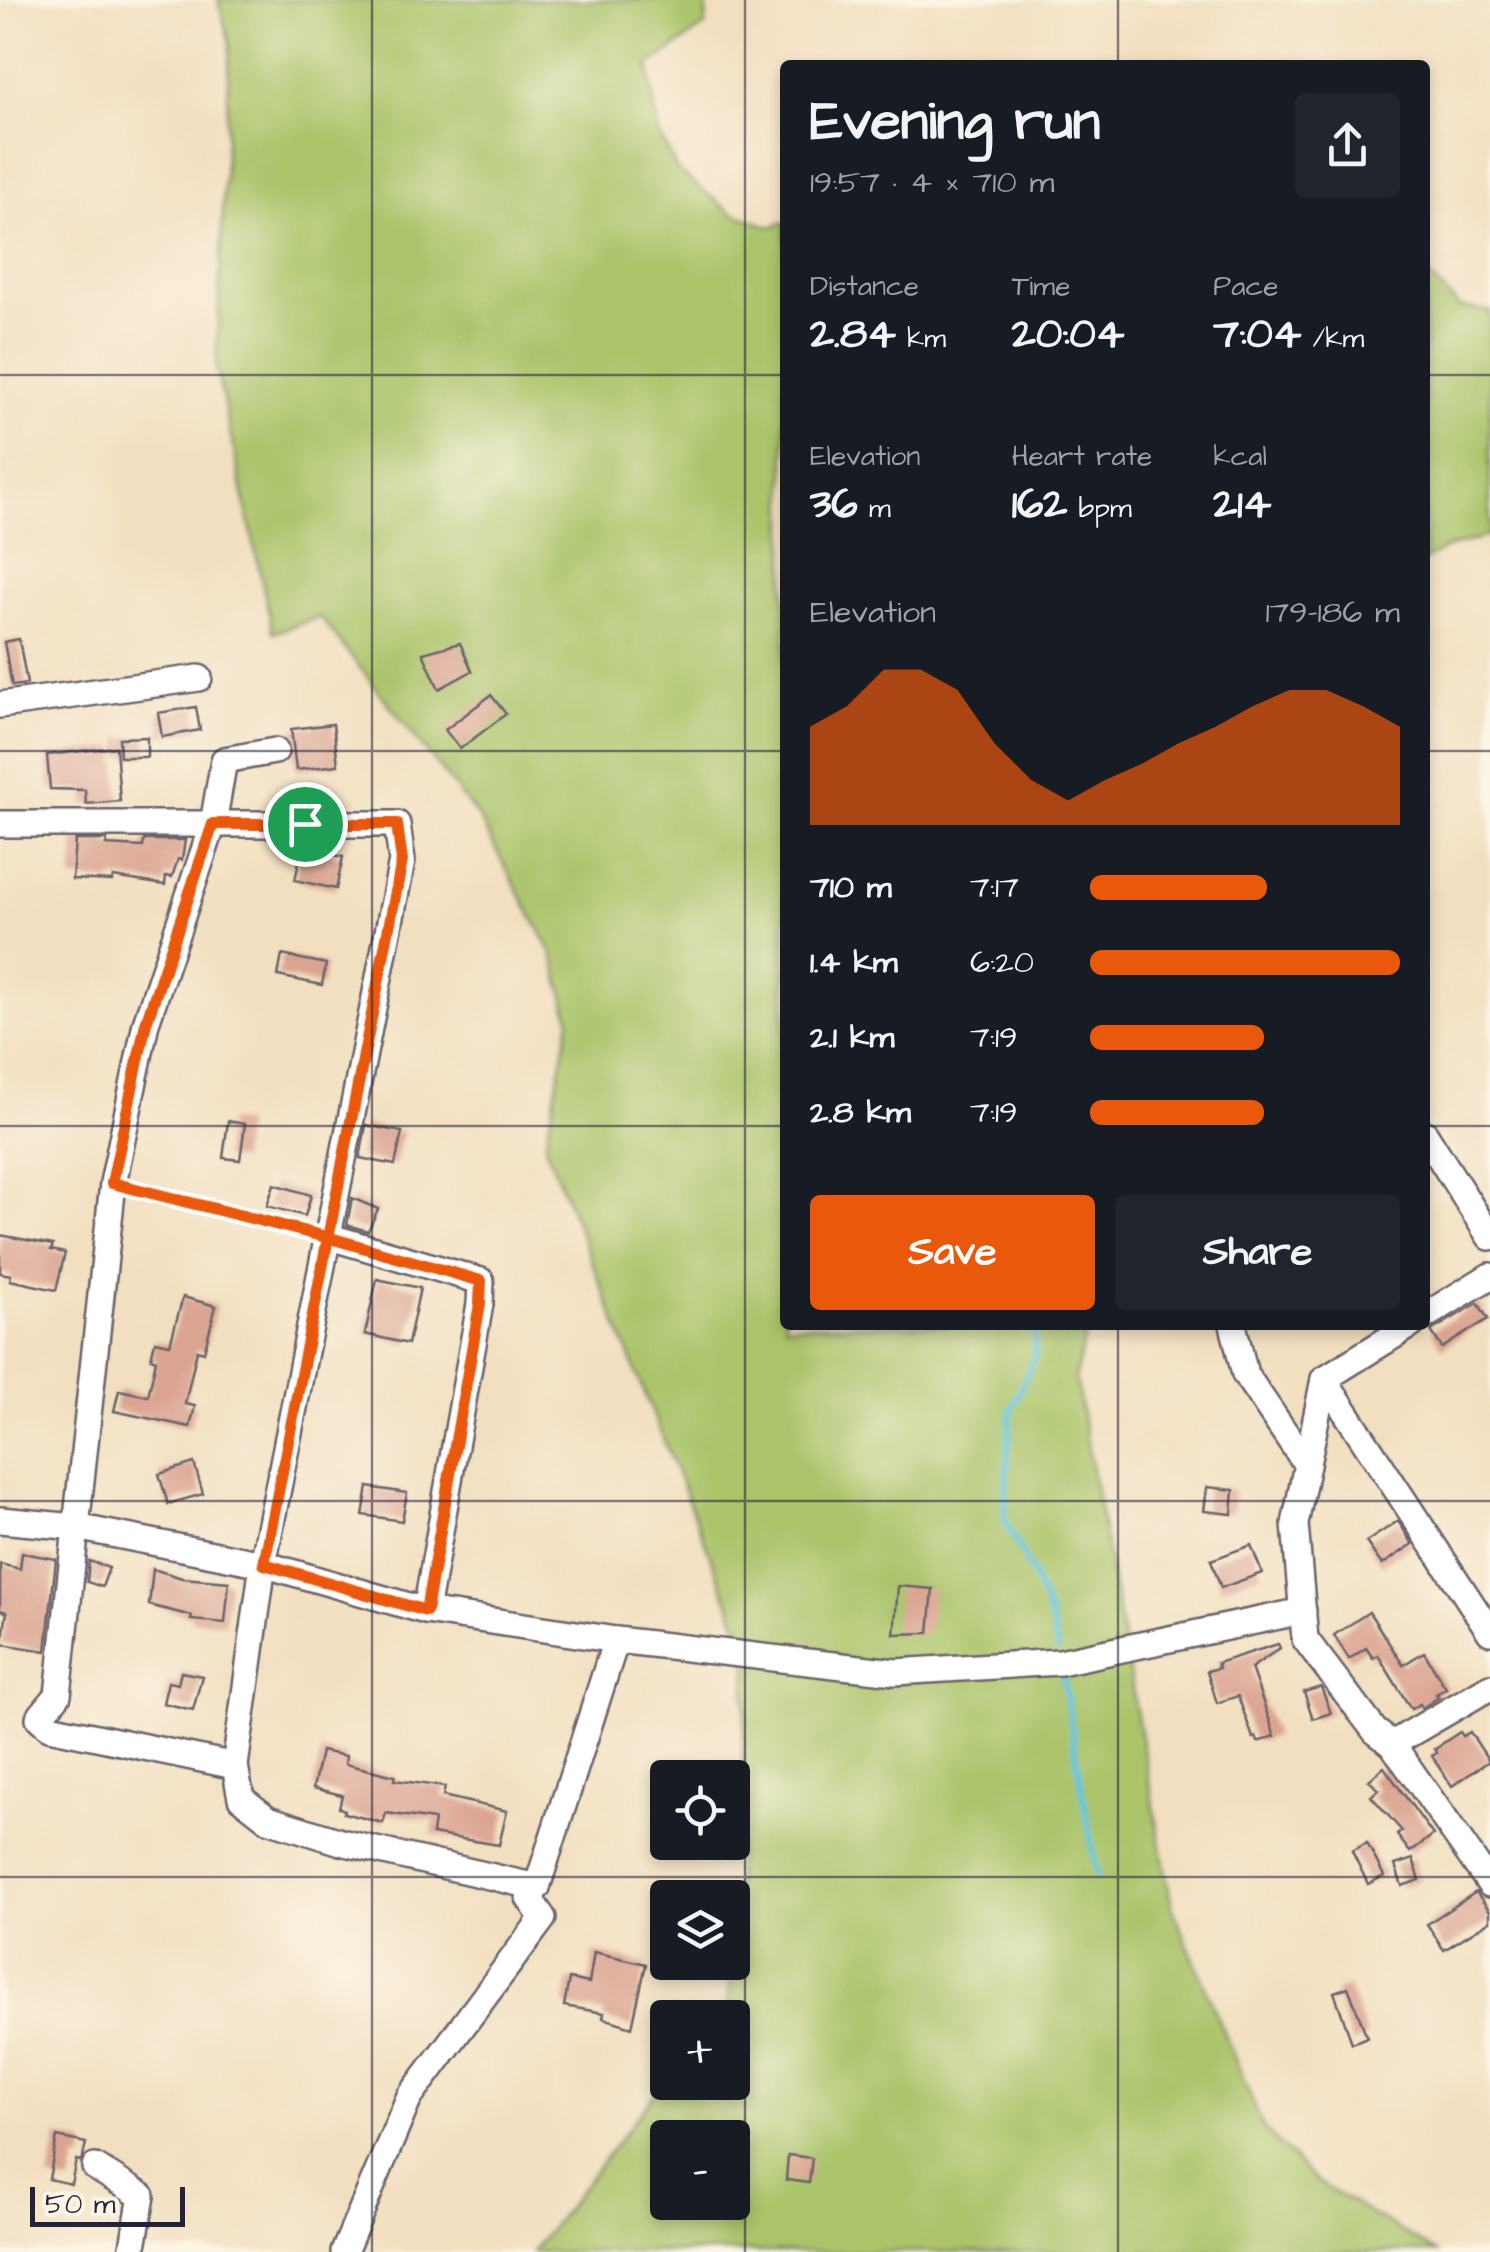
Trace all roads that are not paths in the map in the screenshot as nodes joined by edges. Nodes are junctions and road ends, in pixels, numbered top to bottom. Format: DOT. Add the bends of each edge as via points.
graph roads {
  1 [pos="199,678"];
  2 [pos="0,706"];
  3 [pos="276,751"];
  4 [pos="0,824"];
  5 [pos="213,824"];
  6 [pos="1430,1142"];
  7 [pos="1490,1237"];
  8 [pos="330,1238"];
  9 [pos="1490,1276"];
  10 [pos="1430,1313"];
  11 [pos="1234,1330"];
  12 [pos="1403,1330"];
  13 [pos="1324,1380"];
  14 [pos="1307,1465"];
  15 [pos="0,1520"];
  16 [pos="76,1527"];
  17 [pos="264,1564"];
  18 [pos="426,1611"];
  19 [pos="1303,1611"];
  20 [pos="1490,1632"];
  21 [pos="616,1640"];
  22 [pos="1490,1687"];
  23 [pos="1392,1744"];
  24 [pos="234,1766"];
  25 [pos="1490,1884"];
  26 [pos="537,1887"];
  27 [pos="95,2167"];
  28 [pos="132,2252"];
  29 [pos="344,2252"];
  1 -- 2 [label="street"];
  3 -- 5 [label="street" via="224,760"];
  4 -- 5 [label="street"];
  5 -- 8 [label="street" via="397,824 402,861"];
  5 -- 16 [label="street" via="146,1023 112,1183"];
  6 -- 7 [label="street"];
  8 -- 17 [label="street"];
  8 -- 18 [label="street" via="481,1281"];
  9 -- 10 [label="street"];
  11 -- 14 [label="street" via="1245,1374"];
  12 -- 13 [label="street"];
  13 -- 14 [label="street"];
  13 -- 20 [label="street"];
  14 -- 19 [label="street" via="1295,1524"];
  15 -- 16 [label="street"];
  16 -- 17 [label="street"];
  16 -- 24 [label="street" via="58,1695 39,1718 49,1727"];
  17 -- 18 [label="street"];
  17 -- 24 [label="street"];
  18 -- 21 [label="street"];
  19 -- 21 [label="street" via="1060,1662 895,1672"];
  19 -- 23 [label="street" via="1305,1639 1375,1732"];
  21 -- 26 [label="street"];
  22 -- 23 [label="street"];
  23 -- 25 [label="street"];
  24 -- 26 [label="street" via="241,1798 268,1819"];
  26 -- 29 [label="street" via="529,1898 543,1918 408,2098"];
  27 -- 28 [label="street" via="142,2196"];
}
